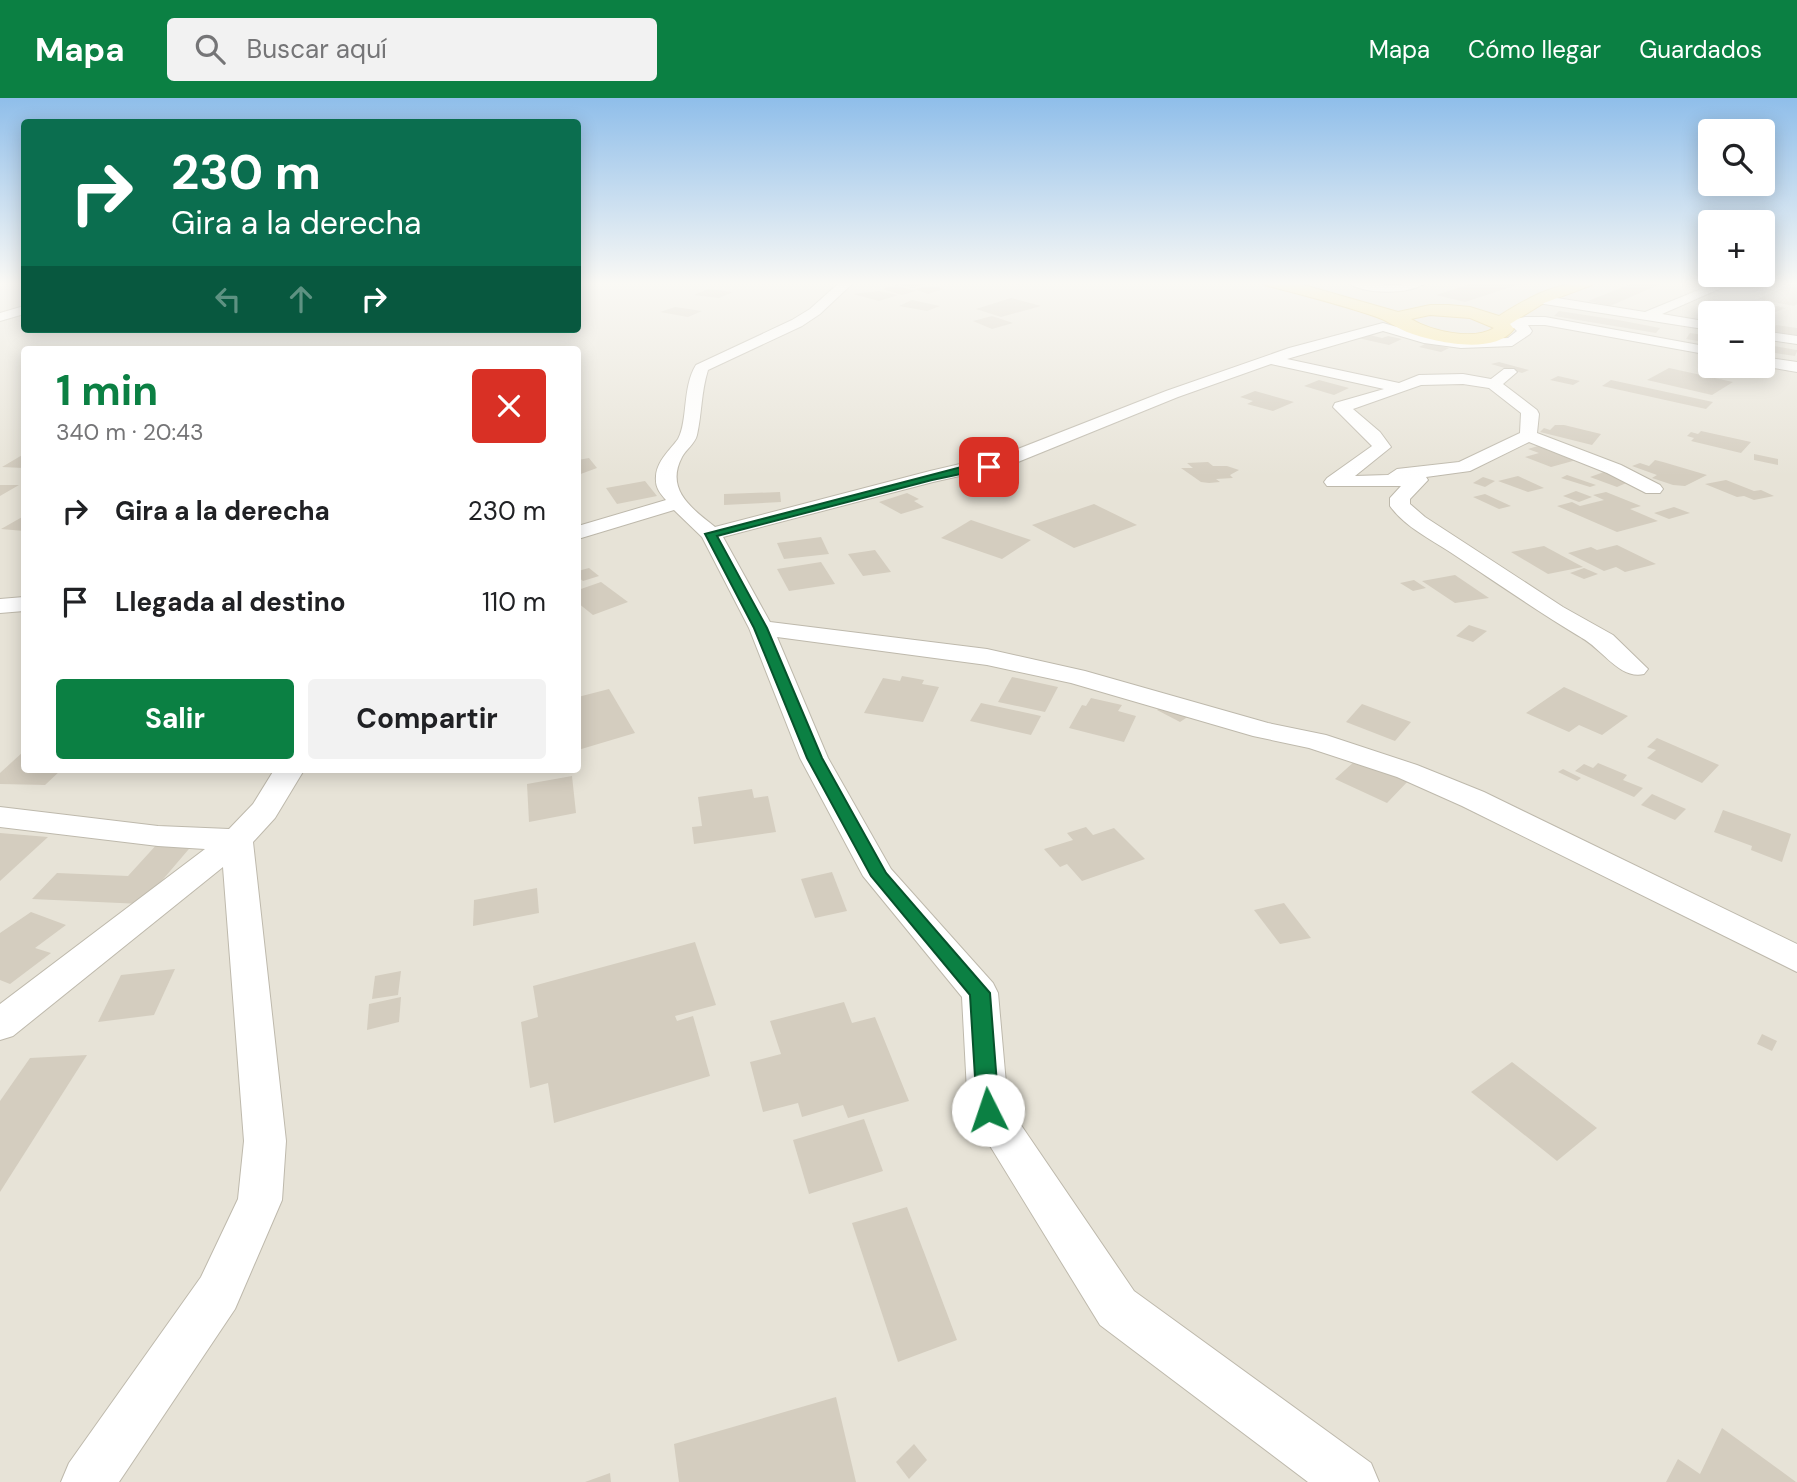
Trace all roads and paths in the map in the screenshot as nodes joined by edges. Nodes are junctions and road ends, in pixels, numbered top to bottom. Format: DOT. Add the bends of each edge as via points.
graph roads {
  1 [pos="742,347"];
  2 [pos="1318,347"];
  3 [pos="1272,360"];
  4 [pos="1775,363"];
  5 [pos="1797,367"];
  6 [pos="1509,372"];
  7 [pos="1494,384"];
  8 [pos="1401,388"];
  9 [pos="1528,436"];
  10 [pos="1334,482"];
  11 [pos="1653,489"];
  12 [pos="677,503"];
  13 [pos="581,532"];
  14 [pos="710,534"];
  15 [pos="21,604"];
  16 [pos="0,606"];
  17 [pos="761,628"];
  18 [pos="1635,669"];
  19 [pos="287,773"];
  20 [pos="0,817"];
  21 [pos="237,840"];
  22 [pos="1797,959"];
  23 [pos="0,1025"];
  24 [pos="88,1482"];
  25 [pos="1352,1482"];
  1 -- 12 [label="street" via="701,368 688,438 665,473 666,488"];
  2 -- 3 [label="street"];
  3 -- 8 [label="street"];
  3 -- 14 [label="street" via="1172,394 989,467 940,474"];
  4 -- 5 [label="street"];
  6 -- 7 [label="street"];
  7 -- 8 [label="street" via="1419,380"];
  7 -- 9 [label="street" via="1531,414"];
  8 -- 10 [label="street" via="1342,407 1382,447"];
  9 -- 10 [label="street" via="1464,467"];
  9 -- 11 [label="street" via="1615,469"];
  10 -- 18 [label="street" via="1418,480 1400,498 1400,506 1604,640"];
  12 -- 13 [label="street"];
  12 -- 14 [label="street"];
  14 -- 17 [label="street"];
  15 -- 16 [label="street"];
  17 -- 22 [label="street" via="987,657 1076,676 1316,741 1473,799"];
  17 -- 25 [label="street" via="814,758 880,876 980,993 988,1110 1117,1308"];
  19 -- 21 [label="street" via="264,811"];
  20 -- 21 [label="street" via="158,836"];
  21 -- 23 [label="street"];
  21 -- 24 [label="street" via="264,1141 260,1200 218,1293"];
}
